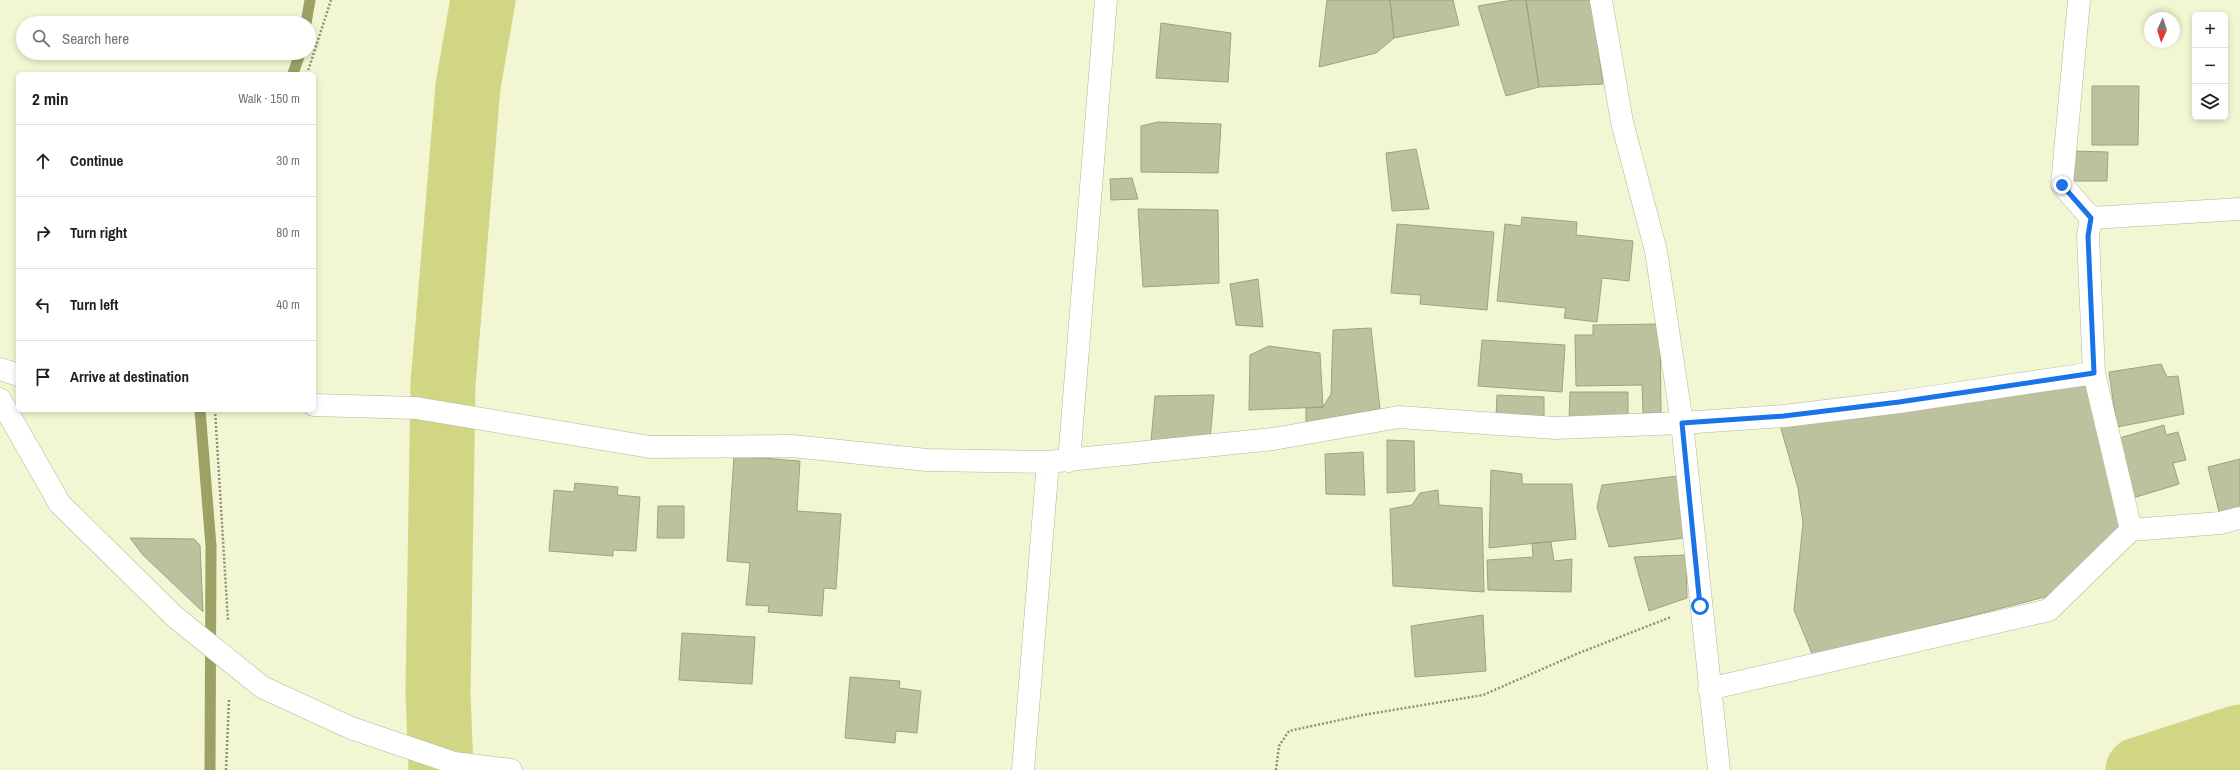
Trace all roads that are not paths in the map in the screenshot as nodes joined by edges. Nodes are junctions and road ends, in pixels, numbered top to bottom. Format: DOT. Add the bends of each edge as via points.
graph roads {
  1 [pos="1106,0"];
  2 [pos="1601,0"];
  3 [pos="2079,0"];
  4 [pos="2240,209"];
  5 [pos="2091,218"];
  6 [pos="0,369"];
  7 [pos="2094,373"];
  8 [pos="16,374"];
  9 [pos="0,399"];
  10 [pos="316,405"];
  11 [pos="1682,423"];
  12 [pos="1058,462"];
  13 [pos="2240,518"];
  14 [pos="2131,530"];
  15 [pos="1709,689"];
  16 [pos="511,770"];
  17 [pos="1023,770"];
  18 [pos="1719,770"];
  1 -- 12 [label="street"];
  2 -- 11 [label="street" via="1622,122 1656,251"];
  3 -- 5 [label="street" via="2062,185"];
  4 -- 5 [label="street"];
  5 -- 7 [label="street" via="2088,236"];
  6 -- 8 [label="street"];
  7 -- 11 [label="street" via="1792,416"];
  7 -- 14 [label="street"];
  9 -- 16 [label="street" via="60,504 175,617 262,687 352,728 454,763"];
  10 -- 12 [label="street" via="416,408 650,447 792,446 927,460"];
  11 -- 12 [label="street" via="1555,428 1399,417 1273,439"];
  11 -- 15 [label="street"];
  12 -- 17 [label="street"];
  13 -- 14 [label="street" via="2220,523"];
  14 -- 15 [label="street" via="2049,610"];
  15 -- 18 [label="street"];
}
